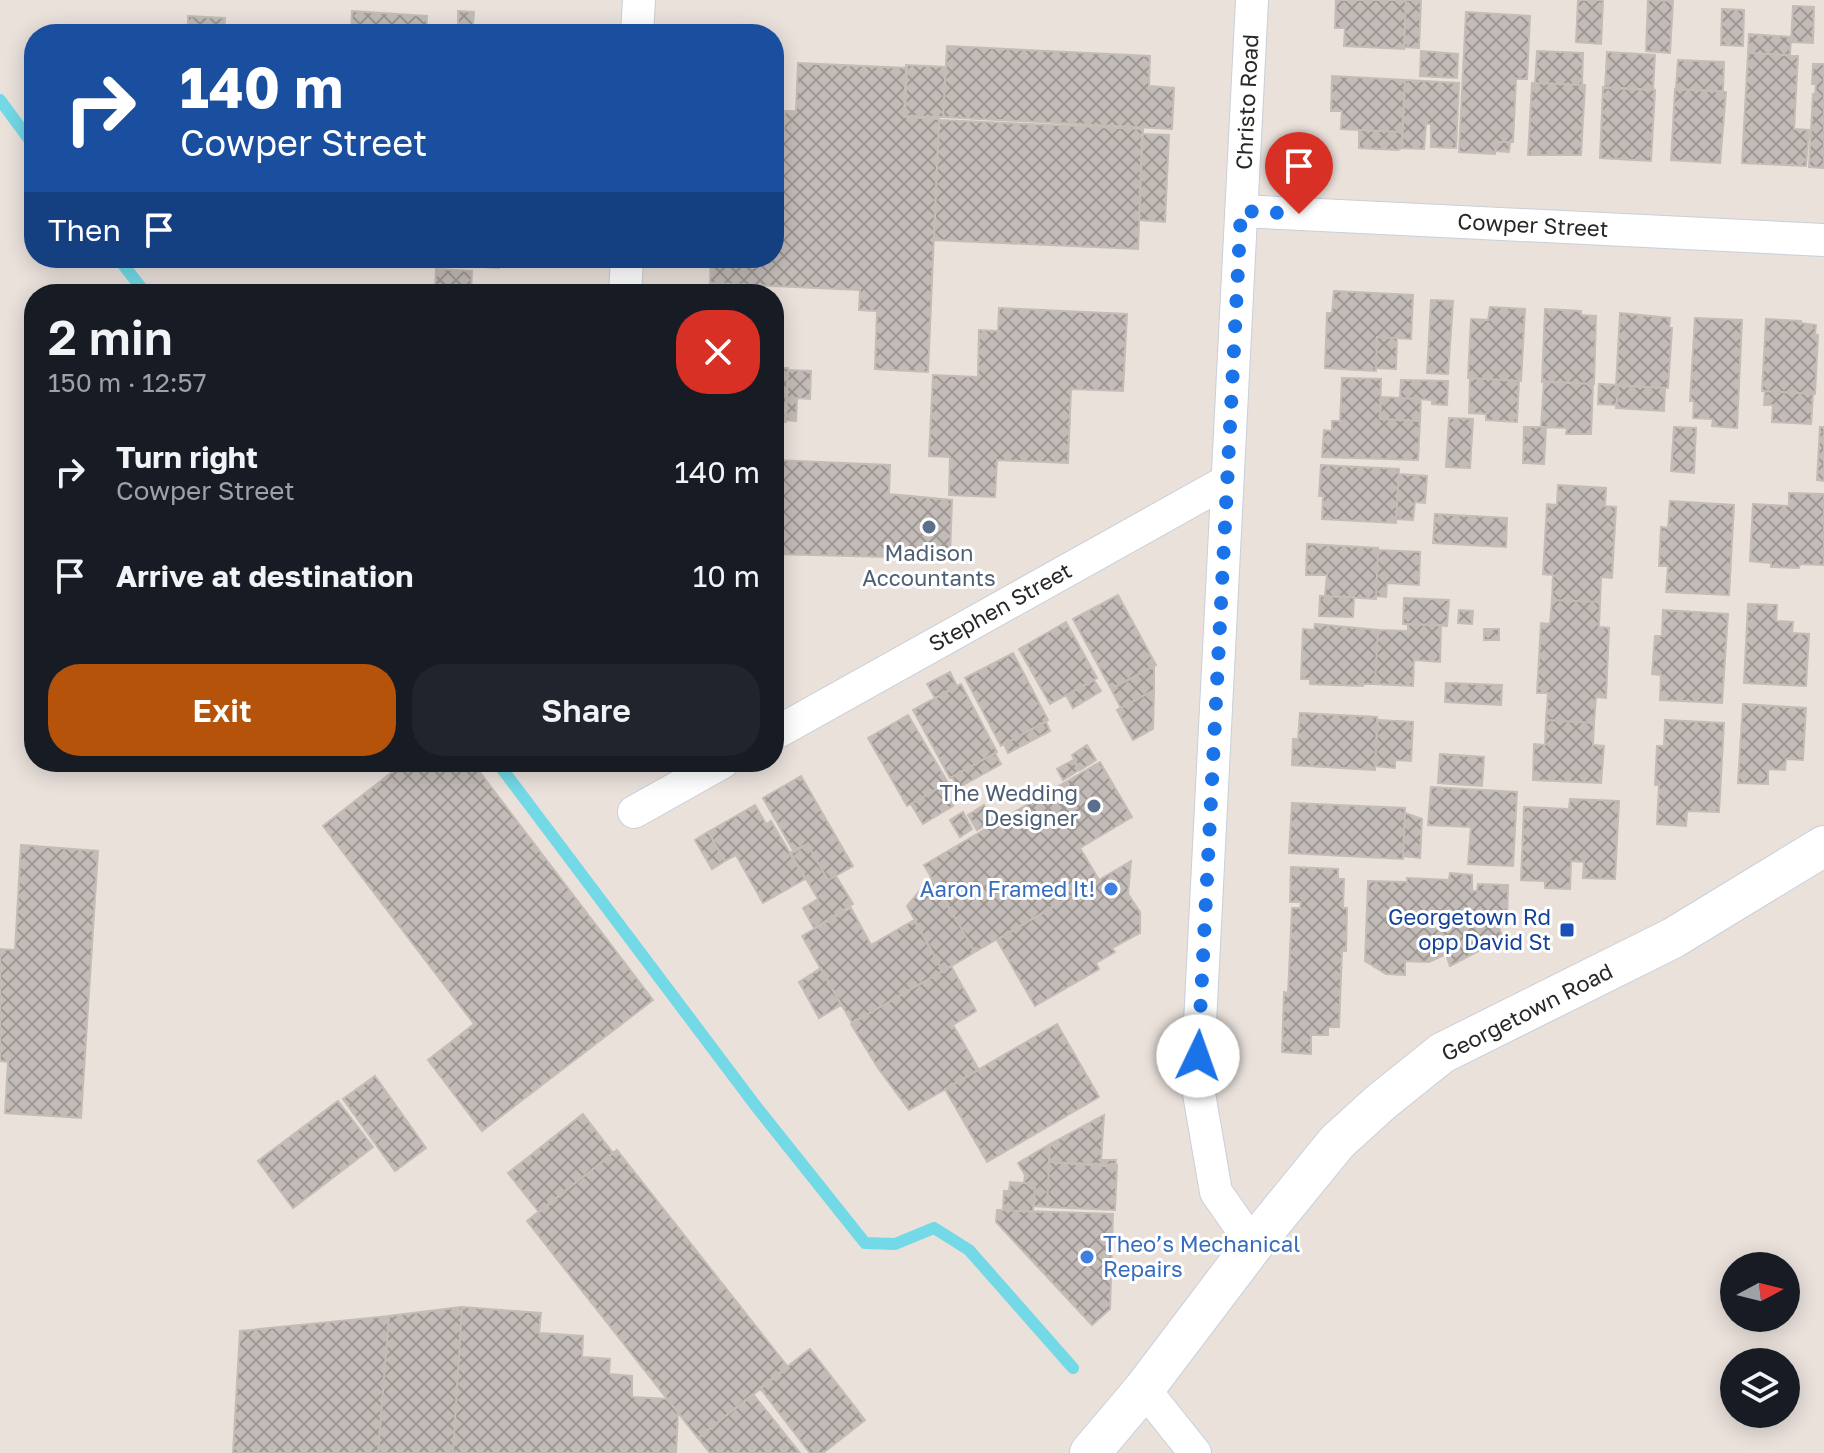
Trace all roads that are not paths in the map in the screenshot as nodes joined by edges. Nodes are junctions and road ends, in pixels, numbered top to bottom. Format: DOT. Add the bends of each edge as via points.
graph roads {
  1 [pos="639,0"];
  2 [pos="1252,0"];
  3 [pos="638,24"];
  4 [pos="1241,211"];
  5 [pos="1824,240"];
  6 [pos="1227,481"];
  7 [pos="784,728"];
  8 [pos="705,772"];
  9 [pos="634,812"];
  10 [pos="1824,846"];
  11 [pos="1253,1245"];
  12 [pos="1144,1389"];
  13 [pos="1090,1453"];
  14 [pos="1195,1453"];
  1 -- 3 [label="street"];
  2 -- 4 [label="street, Christo Road"];
  4 -- 5 [label="street, Cowper Street"];
  4 -- 6 [label="street, Christo Road"];
  6 -- 7 [label="street, Stephen Street"];
  6 -- 11 [label="street, Christo Road" via="1197,1082 1216,1192"];
  8 -- 9 [label="street"];
  10 -- 11 [label="street, Georgetown Road" via="1673,938 1442,1053 1337,1142"];
  11 -- 12 [label="street, Georgetown Road"];
  12 -- 13 [label="street, Georgetown Road"];
  12 -- 14 [label="street"];
}
